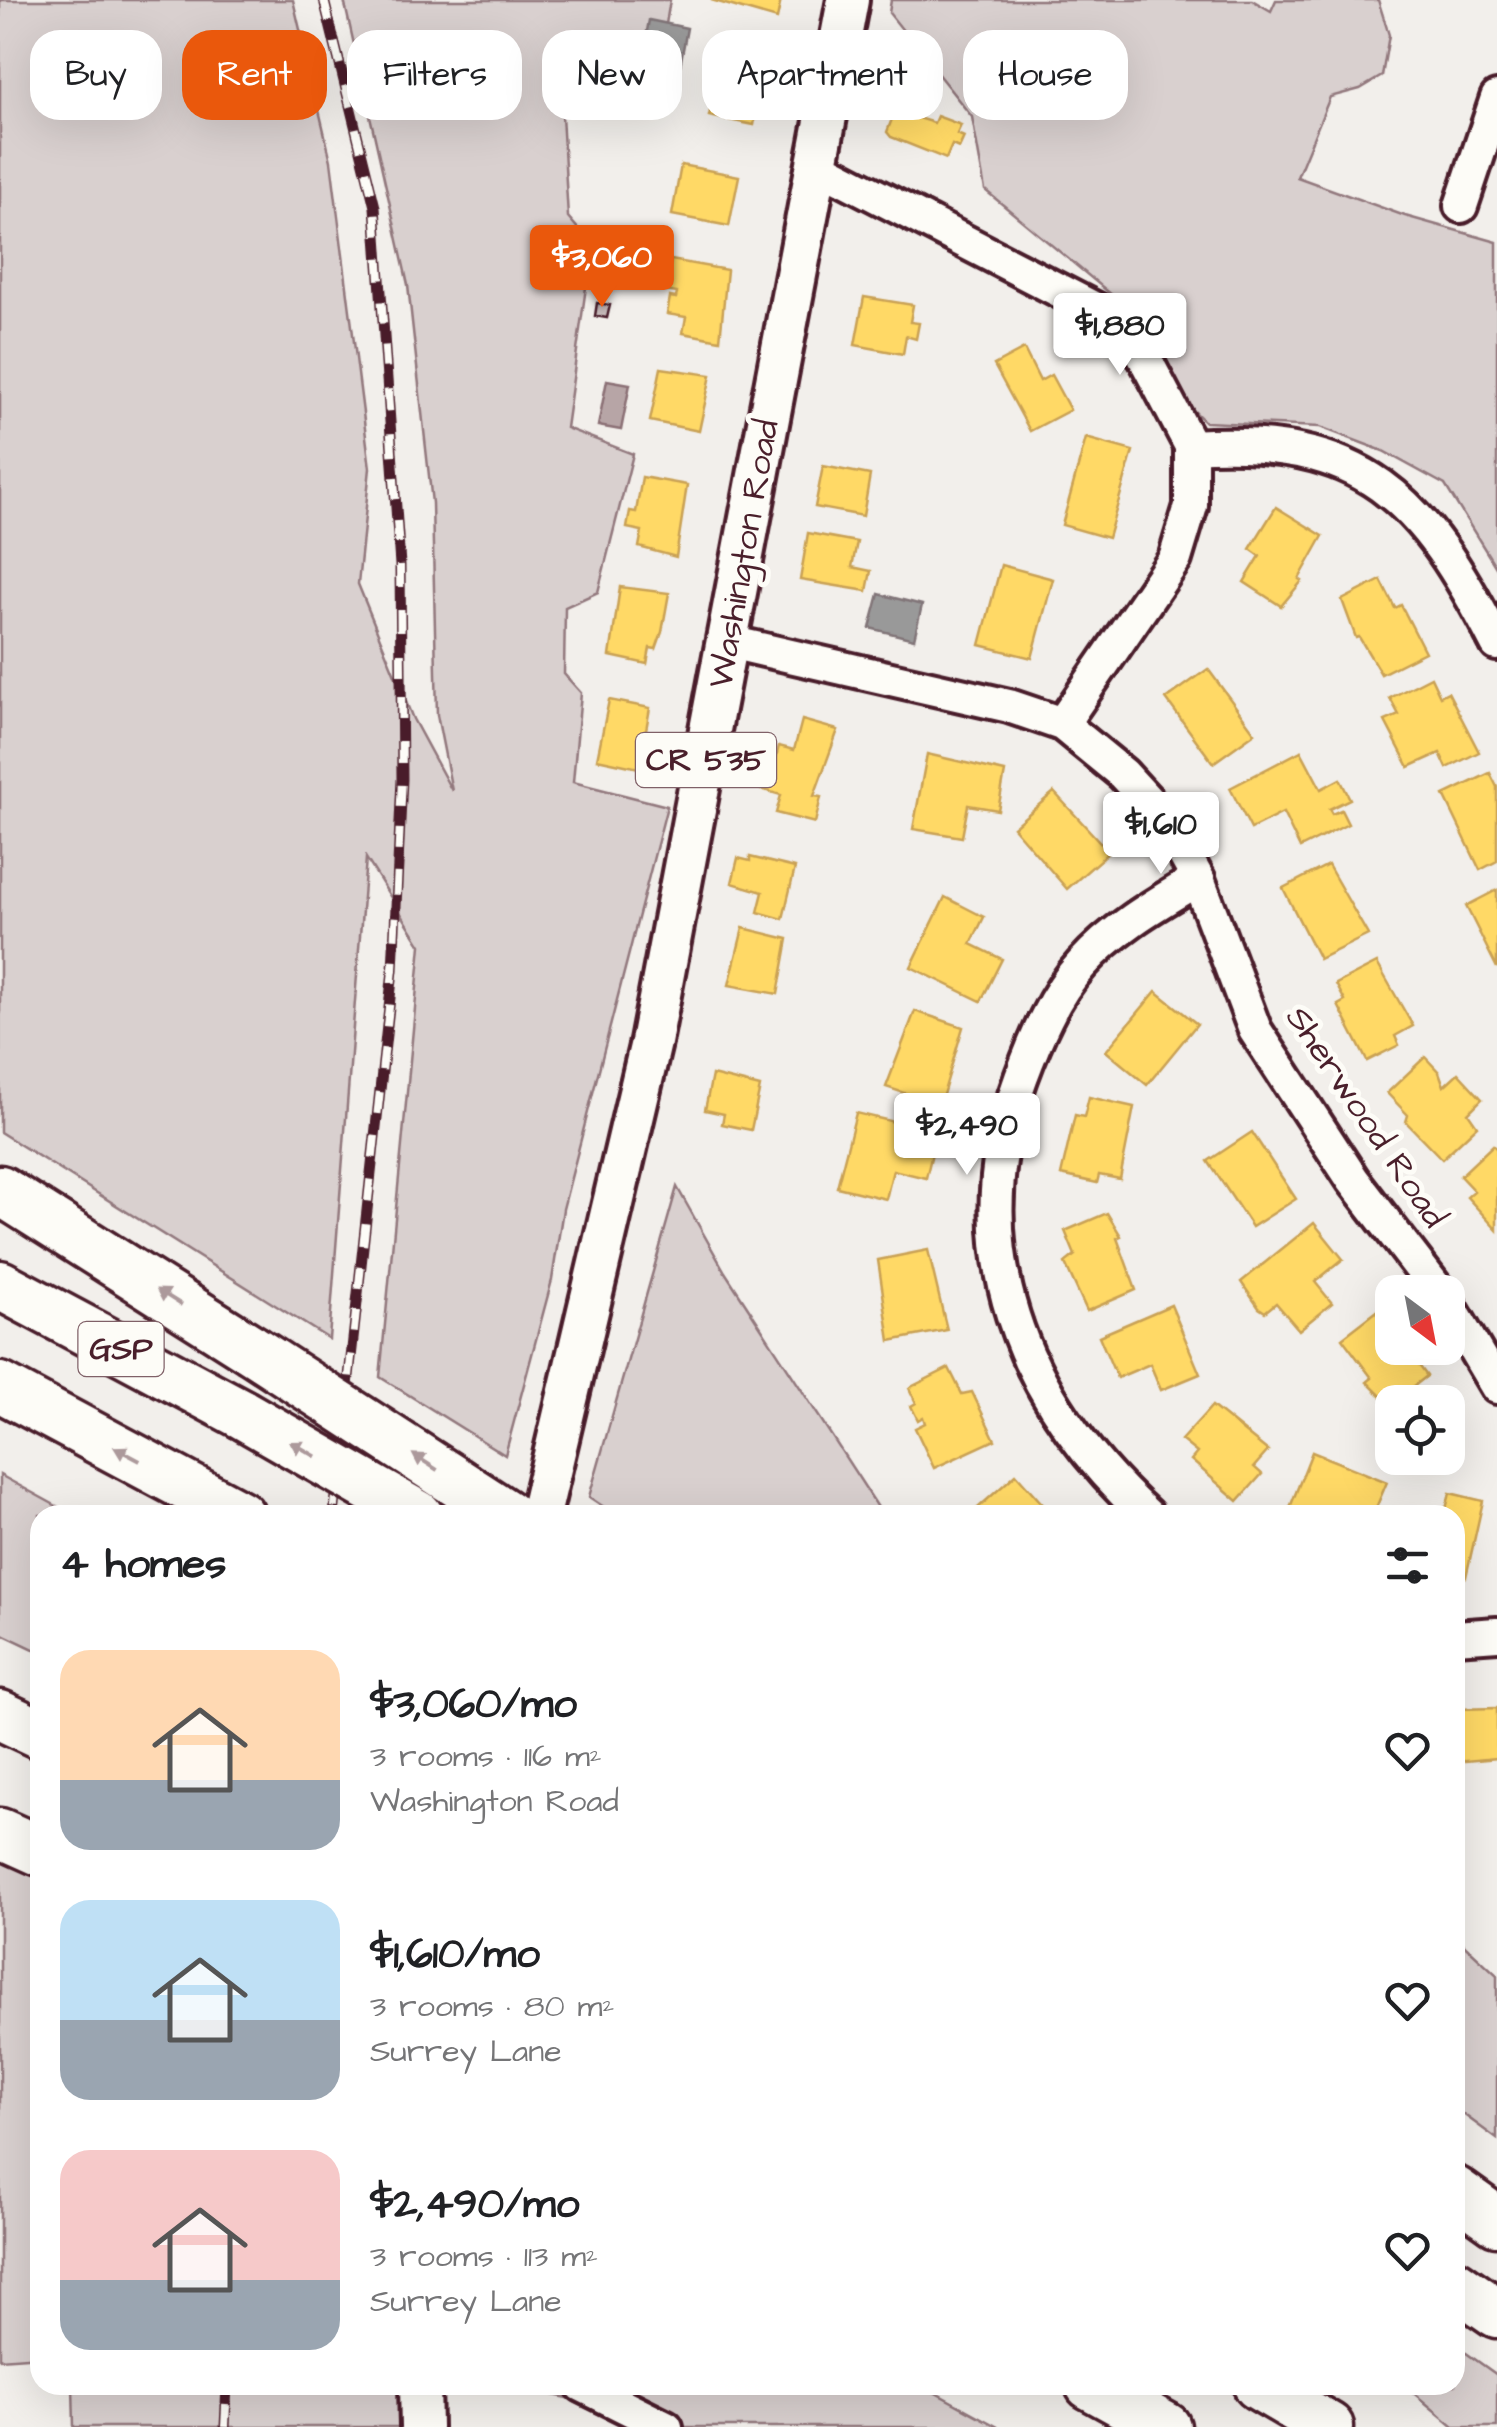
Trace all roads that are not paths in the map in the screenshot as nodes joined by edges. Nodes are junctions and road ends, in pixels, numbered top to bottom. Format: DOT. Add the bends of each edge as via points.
graph roads {
  1 [pos="848,0"];
  2 [pos="1497,98"];
  3 [pos="816,164"];
  4 [pos="1460,206"];
  5 [pos="1191,446"];
  6 [pos="728,642"];
  7 [pos="1497,644"];
  8 [pos="1062,724"];
  9 [pos="1198,879"];
  10 [pos="0,1190"];
  11 [pos="1426,1275"];
  12 [pos="0,1285"];
  13 [pos="1465,1333"];
  14 [pos="0,1387"];
  15 [pos="1497,1387"];
  16 [pos="220,1505"];
  17 [pos="401,1505"];
  18 [pos="491,1505"];
  19 [pos="542,1505"];
  20 [pos="1137,1505"];
  21 [pos="1497,1634"];
  22 [pos="1465,1637"];
  23 [pos="0,1716"];
  24 [pos="30,1730"];
  25 [pos="0,1834"];
  26 [pos="30,1847"];
  27 [pos="1465,2198"];
  28 [pos="1497,2221"];
  29 [pos="1465,2291"];
  30 [pos="1497,2313"];
  31 [pos="420,2395"];
  32 [pos="591,2395"];
  33 [pos="1108,2395"];
  34 [pos="1285,2395"];
  35 [pos="1317,2407"];
  36 [pos="609,2414"];
  37 [pos="421,2427"];
  38 [pos="666,2427"];
  39 [pos="1166,2427"];
  1 -- 3 [label="main road, Washington Road / CR 535"];
  2 -- 4 [label="street"];
  3 -- 5 [label="street" via="1122,323"];
  3 -- 6 [label="main road, Washington Road / CR 535"];
  5 -- 7 [label="street" via="1252,442 1322,454 1382,482 1425,522"];
  5 -- 8 [label="street" via="1191,506 1175,559"];
  6 -- 8 [label="street, Sherwood Road" via="1010,706"];
  6 -- 19 [label="main road, Washington Road / CR 535" via="651,1042"];
  8 -- 9 [label="street, Sherwood Road" via="1123,774 1166,821"];
  9 -- 11 [label="street, Sherwood Road" via="1256,1030 1353,1180"];
  9 -- 20 [label="street" via="1133,918 1080,966 1035,1040 1004,1123 997,1186 999,1248 1024,1354 1096,1466"];
  18 -- 10 [label="highway, one-way, bridge"];
  17 -- 12 [label="highway, GSP, one-way, bridge"];
  13 -- 15 [label="street"];
  16 -- 14 [label="highway, GSP, one-way"];
  21 -- 22 [label="street"];
  23 -- 24 [label="highway"];
  25 -- 26 [label="highway"];
  27 -- 28 [label="highway"];
  29 -- 30 [label="highway"];
  31 -- 37 [label="main road"];
  32 -- 36 [label="street"];
  33 -- 39 [label="highway"];
  34 -- 35 [label="highway"];
  36 -- 38 [label="street"];
}
